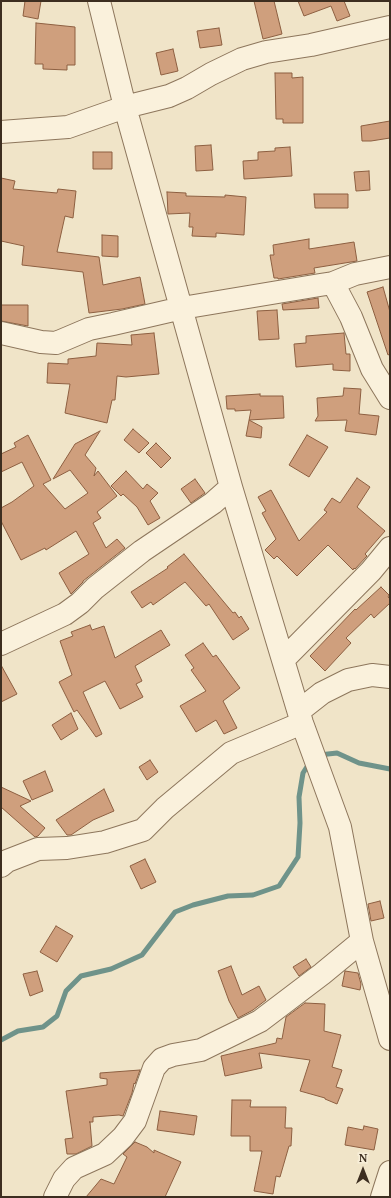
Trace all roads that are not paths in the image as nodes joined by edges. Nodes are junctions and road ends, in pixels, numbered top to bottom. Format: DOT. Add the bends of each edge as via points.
graph roads {
  1 [pos="99,1"];
  2 [pos="390,27"];
  3 [pos="125,107"];
  4 [pos="1,132"];
  5 [pos="390,267"];
  6 [pos="333,283"];
  7 [pos="182,308"];
  8 [pos="1,333"];
  9 [pos="390,398"];
  10 [pos="232,487"];
  11 [pos="390,548"];
  12 [pos="1,644"];
  13 [pos="284,659"];
  14 [pos="390,677"];
  15 [pos="300,717"];
  16 [pos="1,866"];
  17 [pos="362,941"];
  18 [pos="390,1039"];
  19 [pos="390,1172"];
  20 [pos="55,1197"];
  21 [pos="382,1197"];
  1 -- 3 [label="street"];
  2 -- 3 [label="street" via="242,59 169,96"];
  3 -- 4 [label="street" via="68,127"];
  3 -- 7 [label="street"];
  5 -- 6 [label="street" via="355,274"];
  6 -- 7 [label="street"];
  6 -- 9 [label="street" via="372,369"];
  7 -- 8 [label="street" via="89,330 56,343"];
  7 -- 10 [label="street"];
  10 -- 12 [label="street" via="136,556 65,614"];
  10 -- 13 [label="street"];
  11 -- 13 [label="street" via="371,571"];
  13 -- 15 [label="street"];
  14 -- 15 [label="street" via="372,675 348,680 322,693"];
  15 -- 16 [label="street" via="231,753 165,808 143,830 105,842 67,848 38,849 7,861"];
  15 -- 17 [label="street" via="340,827"];
  17 -- 18 [label="street"];
  17 -- 20 [label="street" via="260,1021 201,1050 162,1059 154,1068 135,1121 124,1137 105,1154 74,1168 64,1179"];
  19 -- 21 [label="street"];
}
